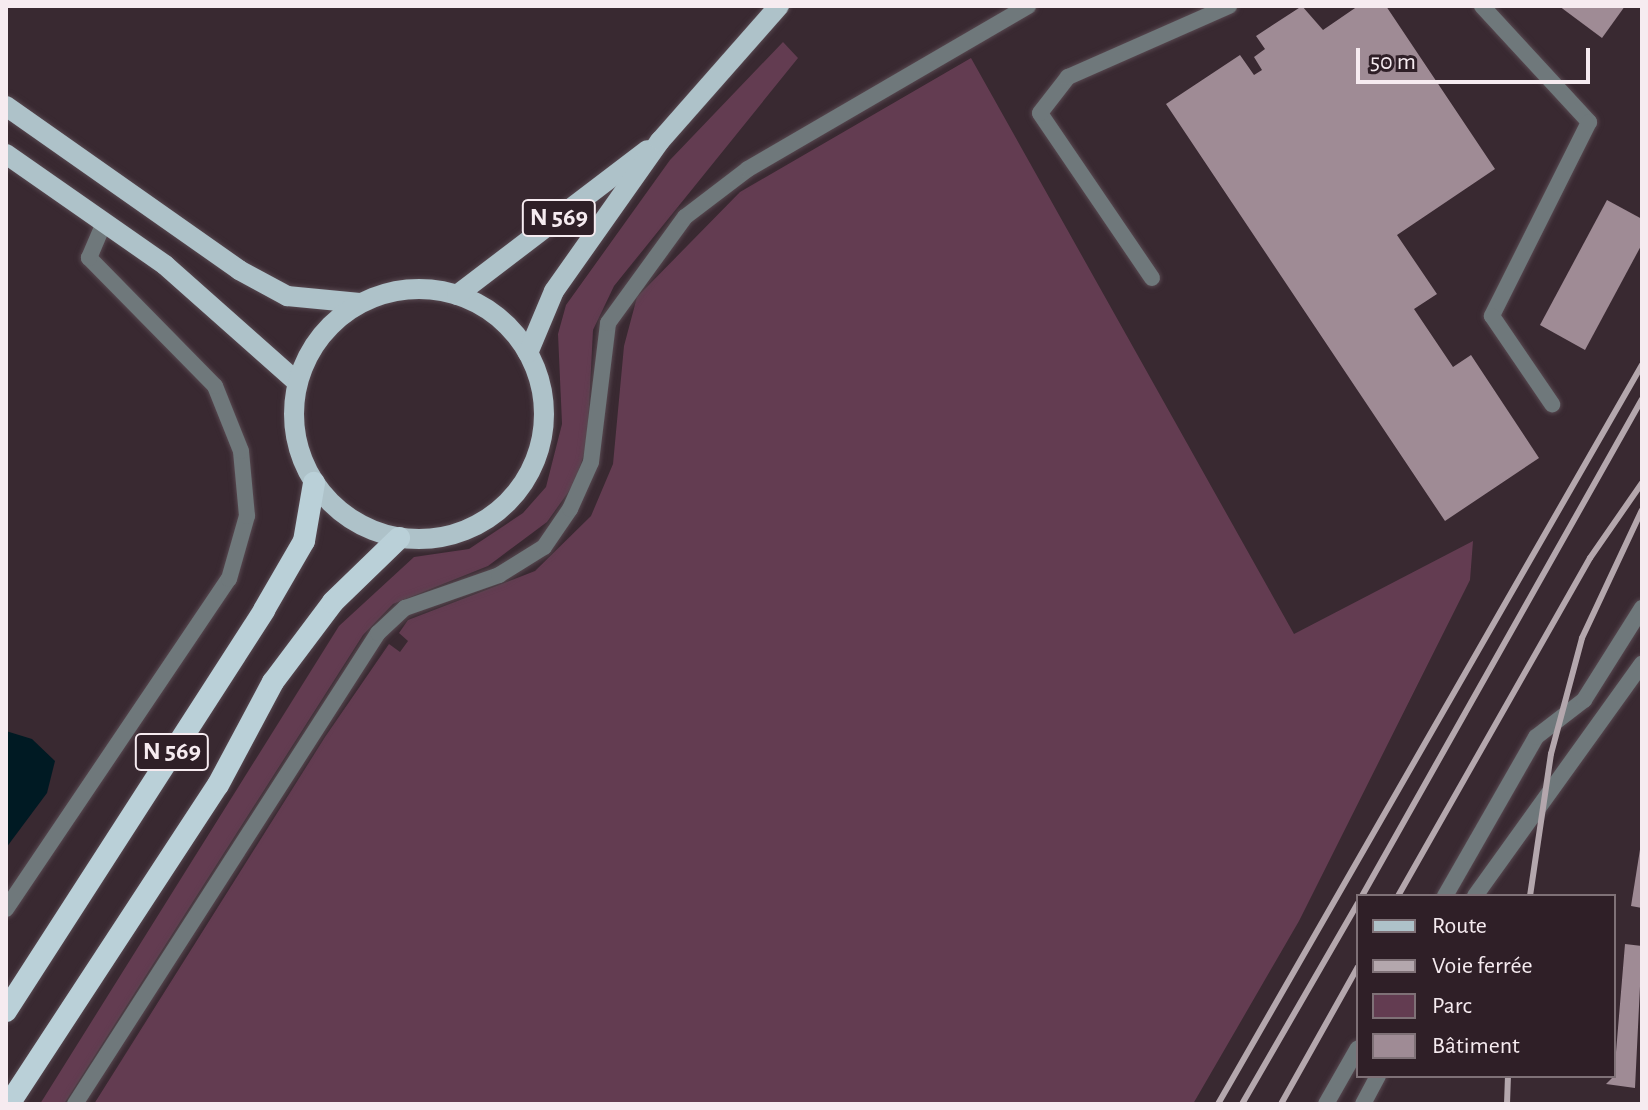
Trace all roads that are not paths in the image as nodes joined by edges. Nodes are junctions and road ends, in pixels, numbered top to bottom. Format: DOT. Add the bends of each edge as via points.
graph roads {
  1 [pos="779,6"];
  2 [pos="1028,6"];
  3 [pos="1229,6"];
  4 [pos="1482,6"];
  5 [pos="6,106"];
  6 [pos="660,141"];
  7 [pos="6,154"];
  8 [pos="104,223"];
  9 [pos="1152,278"];
  10 [pos="457,295"];
  11 [pos="360,303"];
  12 [pos="528,353"];
  13 [pos="297,382"];
  14 [pos="1552,404"];
  15 [pos="314,483"];
  16 [pos="399,538"];
  17 [pos="1642,608"];
  18 [pos="1642,664"];
  19 [pos="1446,894"];
  20 [pos="1476,894"];
  21 [pos="6,909"];
  22 [pos="6,1011"];
  23 [pos="1356,1052"];
  24 [pos="1377,1078"];
  25 [pos="9,1104"];
  26 [pos="75,1104"];
  27 [pos="1326,1104"];
  28 [pos="1363,1104"];
  1 -- 6 [label="main road, N 569"];
  2 -- 26 [label="lane" via="748,169 685,217 608,323 591,462 570,509 544,547 499,575 405,608 378,633"];
  3 -- 9 [label="lane" via="1068,77 1040,113"];
  4 -- 14 [label="lane" via="1589,122 1492,316"];
  5 -- 11 [label="main road" via="239,270 287,296"];
  6 -- 10 [label="main road, N 569"];
  6 -- 12 [label="main road, N 569" via="554,291"];
  7 -- 8 [label="main road"];
  8 -- 13 [label="main road" via="230,317"];
  8 -- 21 [label="lane" via="89,258 215,386 241,451 247,516 229,579"];
  10 -- 11 [label="main road" via="402,291"];
  10 -- 12 [label="main road" via="510,328"];
  11 -- 13 [label="main road" via="324,332"];
  12 -- 16 [label="main road" via="542,391 543,431 532,469 509,502 477,526 439,538"];
  13 -- 15 [label="main road" via="299,451"];
  15 -- 16 [label="main road" via="337,509"];
  15 -- 22 [label="highway, N 569" via="304,541 264,610"];
  16 -- 25 [label="highway, N 569" via="333,602 273,682 218,785"];
  17 -- 19 [label="lane" via="1584,700 1536,737"];
  18 -- 20 [label="lane"];
  23 -- 27 [label="lane"];
  24 -- 28 [label="lane"];
}
